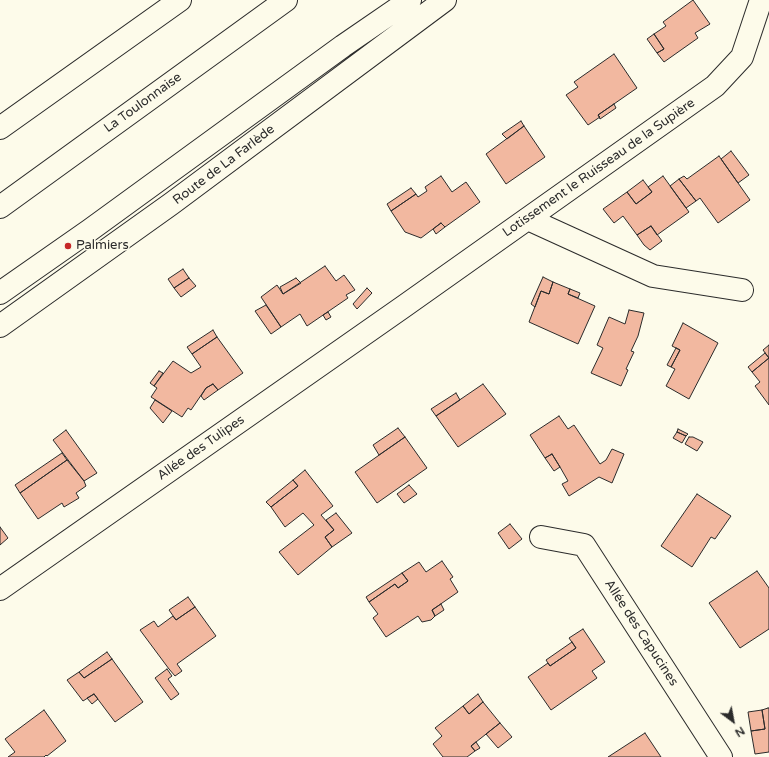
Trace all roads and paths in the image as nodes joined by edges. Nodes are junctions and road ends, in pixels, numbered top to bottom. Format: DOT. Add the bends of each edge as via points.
graph roads {
  1 [pos="180,0"];
  2 [pos="286,0"];
  3 [pos="410,0"];
  4 [pos="445,0"];
  5 [pos="761,0"];
  6 [pos="0,128"];
  7 [pos="0,207"];
  8 [pos="528,219"];
  9 [pos="742,290"];
  10 [pos="0,293"];
  11 [pos="403,307"];
  12 [pos="0,326"];
  13 [pos="541,537"];
  14 [pos="0,589"];
  15 [pos="721,757"];
  1 -- 6 [label="main road"];
  2 -- 7 [label="main road, La Toulonnaise"];
  3 -- 10 [label="main road, Route de La Farlède"];
  4 -- 12 [label="main road, Route de La Farlède" via="171,204"];
  5 -- 8 [label="main road, Lotissement le Ruisseau de la Supière" via="742,58 715,86"];
  8 -- 9 [label="main road" via="653,276"];
  8 -- 11 [label="main road, Lotissement le Ruisseau de la Supière"];
  11 -- 14 [label="main road, Allée des Tulipes"];
  13 -- 15 [label="main road, Allée des Capucines" via="584,545"];
}
